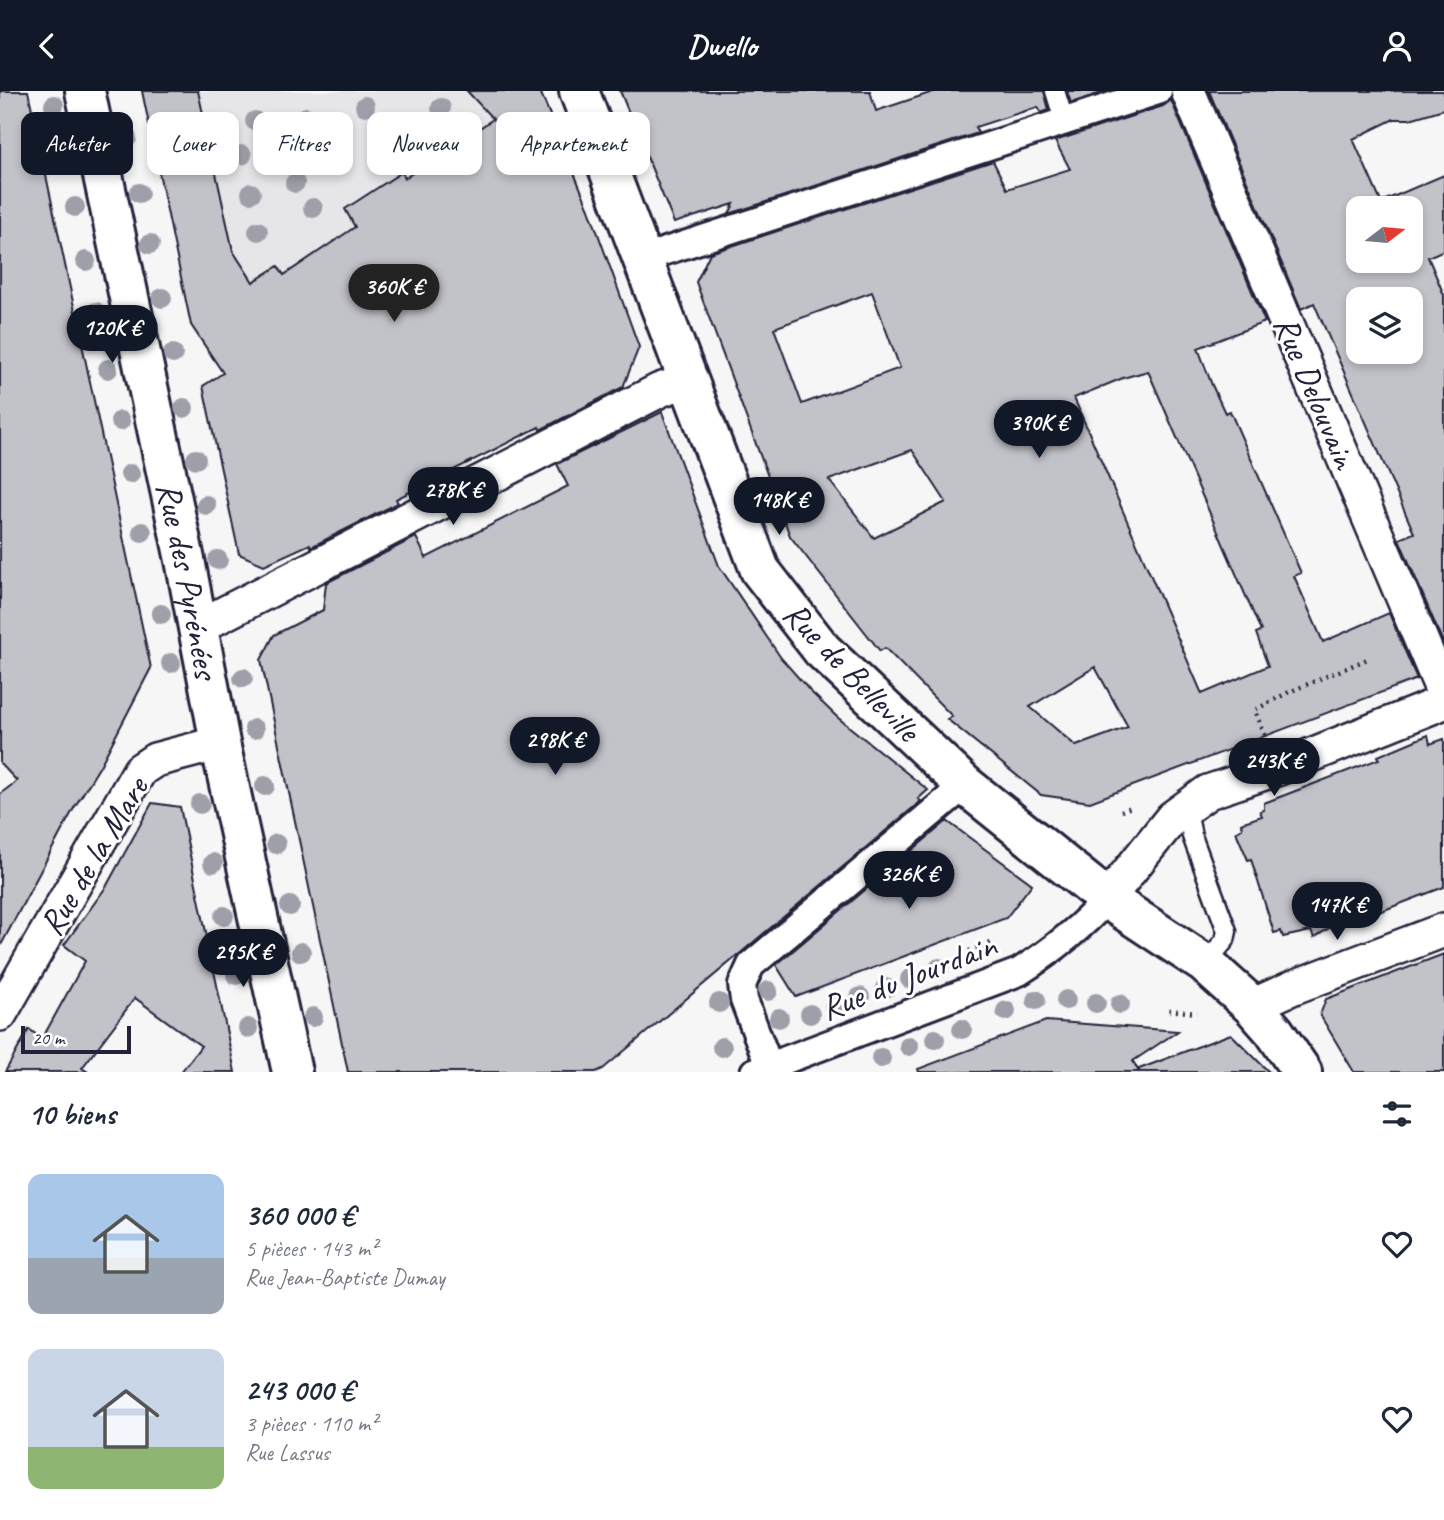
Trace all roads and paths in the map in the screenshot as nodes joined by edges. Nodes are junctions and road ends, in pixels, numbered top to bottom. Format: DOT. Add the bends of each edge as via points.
graph roads {
  1 [pos="85,91"];
  2 [pos="579,91"];
  3 [pos="1055,91"];
  4 [pos="1158,91"];
  5 [pos="1188,91"];
  6 [pos="1064,120"];
  7 [pos="644,258"];
  8 [pos="689,380"];
  9 [pos="198,627"];
  10 [pos="1370,658"];
  11 [pos="1444,694"];
  12 [pos="1444,702"];
  13 [pos="220,743"];
  14 [pos="1279,768"];
  15 [pos="965,785"];
  16 [pos="1192,803"];
  17 [pos="1138,805"];
  18 [pos="1121,811"];
  19 [pos="1107,899"];
  20 [pos="1444,930"];
  21 [pos="994,942"];
  22 [pos="969,951"];
  23 [pos="1205,964"];
  24 [pos="1252,1006"];
  25 [pos="1169,1010"];
  26 [pos="1196,1013"];
  27 [pos="0,1014"];
  28 [pos="761,1069"];
  29 [pos="292,1072"];
  30 [pos="1303,1072"];
  1 -- 9 [label="main road, Rue des Pyrénées"];
  2 -- 7 [label="main road, Rue de Belleville"];
  3 -- 6 [label="lane"];
  4 -- 6 [label="street"];
  5 -- 11 [label="street, Rue Delouvain"];
  6 -- 7 [label="street"];
  7 -- 8 [label="main road, Rue de Belleville"];
  8 -- 9 [label="street" via="660,390"];
  8 -- 15 [label="main road, Rue de Belleville" via="760,570 822,650"];
  9 -- 13 [label="main road, Rue des Pyrénées"];
  10 -- 14 [label="path" via="1255,710"];
  12 -- 14 [label="street"];
  13 -- 27 [label="street, Rue de la Mare" via="155,760 140,770"];
  13 -- 29 [label="main road, Rue des Pyrénées"];
  14 -- 16 [label="street" via="1208,792"];
  15 -- 19 [label="main road, Rue de Belleville"];
  15 -- 28 [label="street" via="751,965 742,985"];
  16 -- 19 [label="street" via="1172,818"];
  16 -- 23 [label="lane" via="1192,836 1227,931"];
  17 -- 18 [label="path"];
  19 -- 23 [label="main road, Rue de Belleville"];
  19 -- 28 [label="street, Rue du Jourdain" via="1085,924 1019,972"];
  20 -- 24 [label="street"];
  21 -- 22 [label="path"];
  23 -- 24 [label="main road, Rue de Belleville"];
  24 -- 30 [label="main road, Rue de Belleville"];
  25 -- 26 [label="path"];
}
